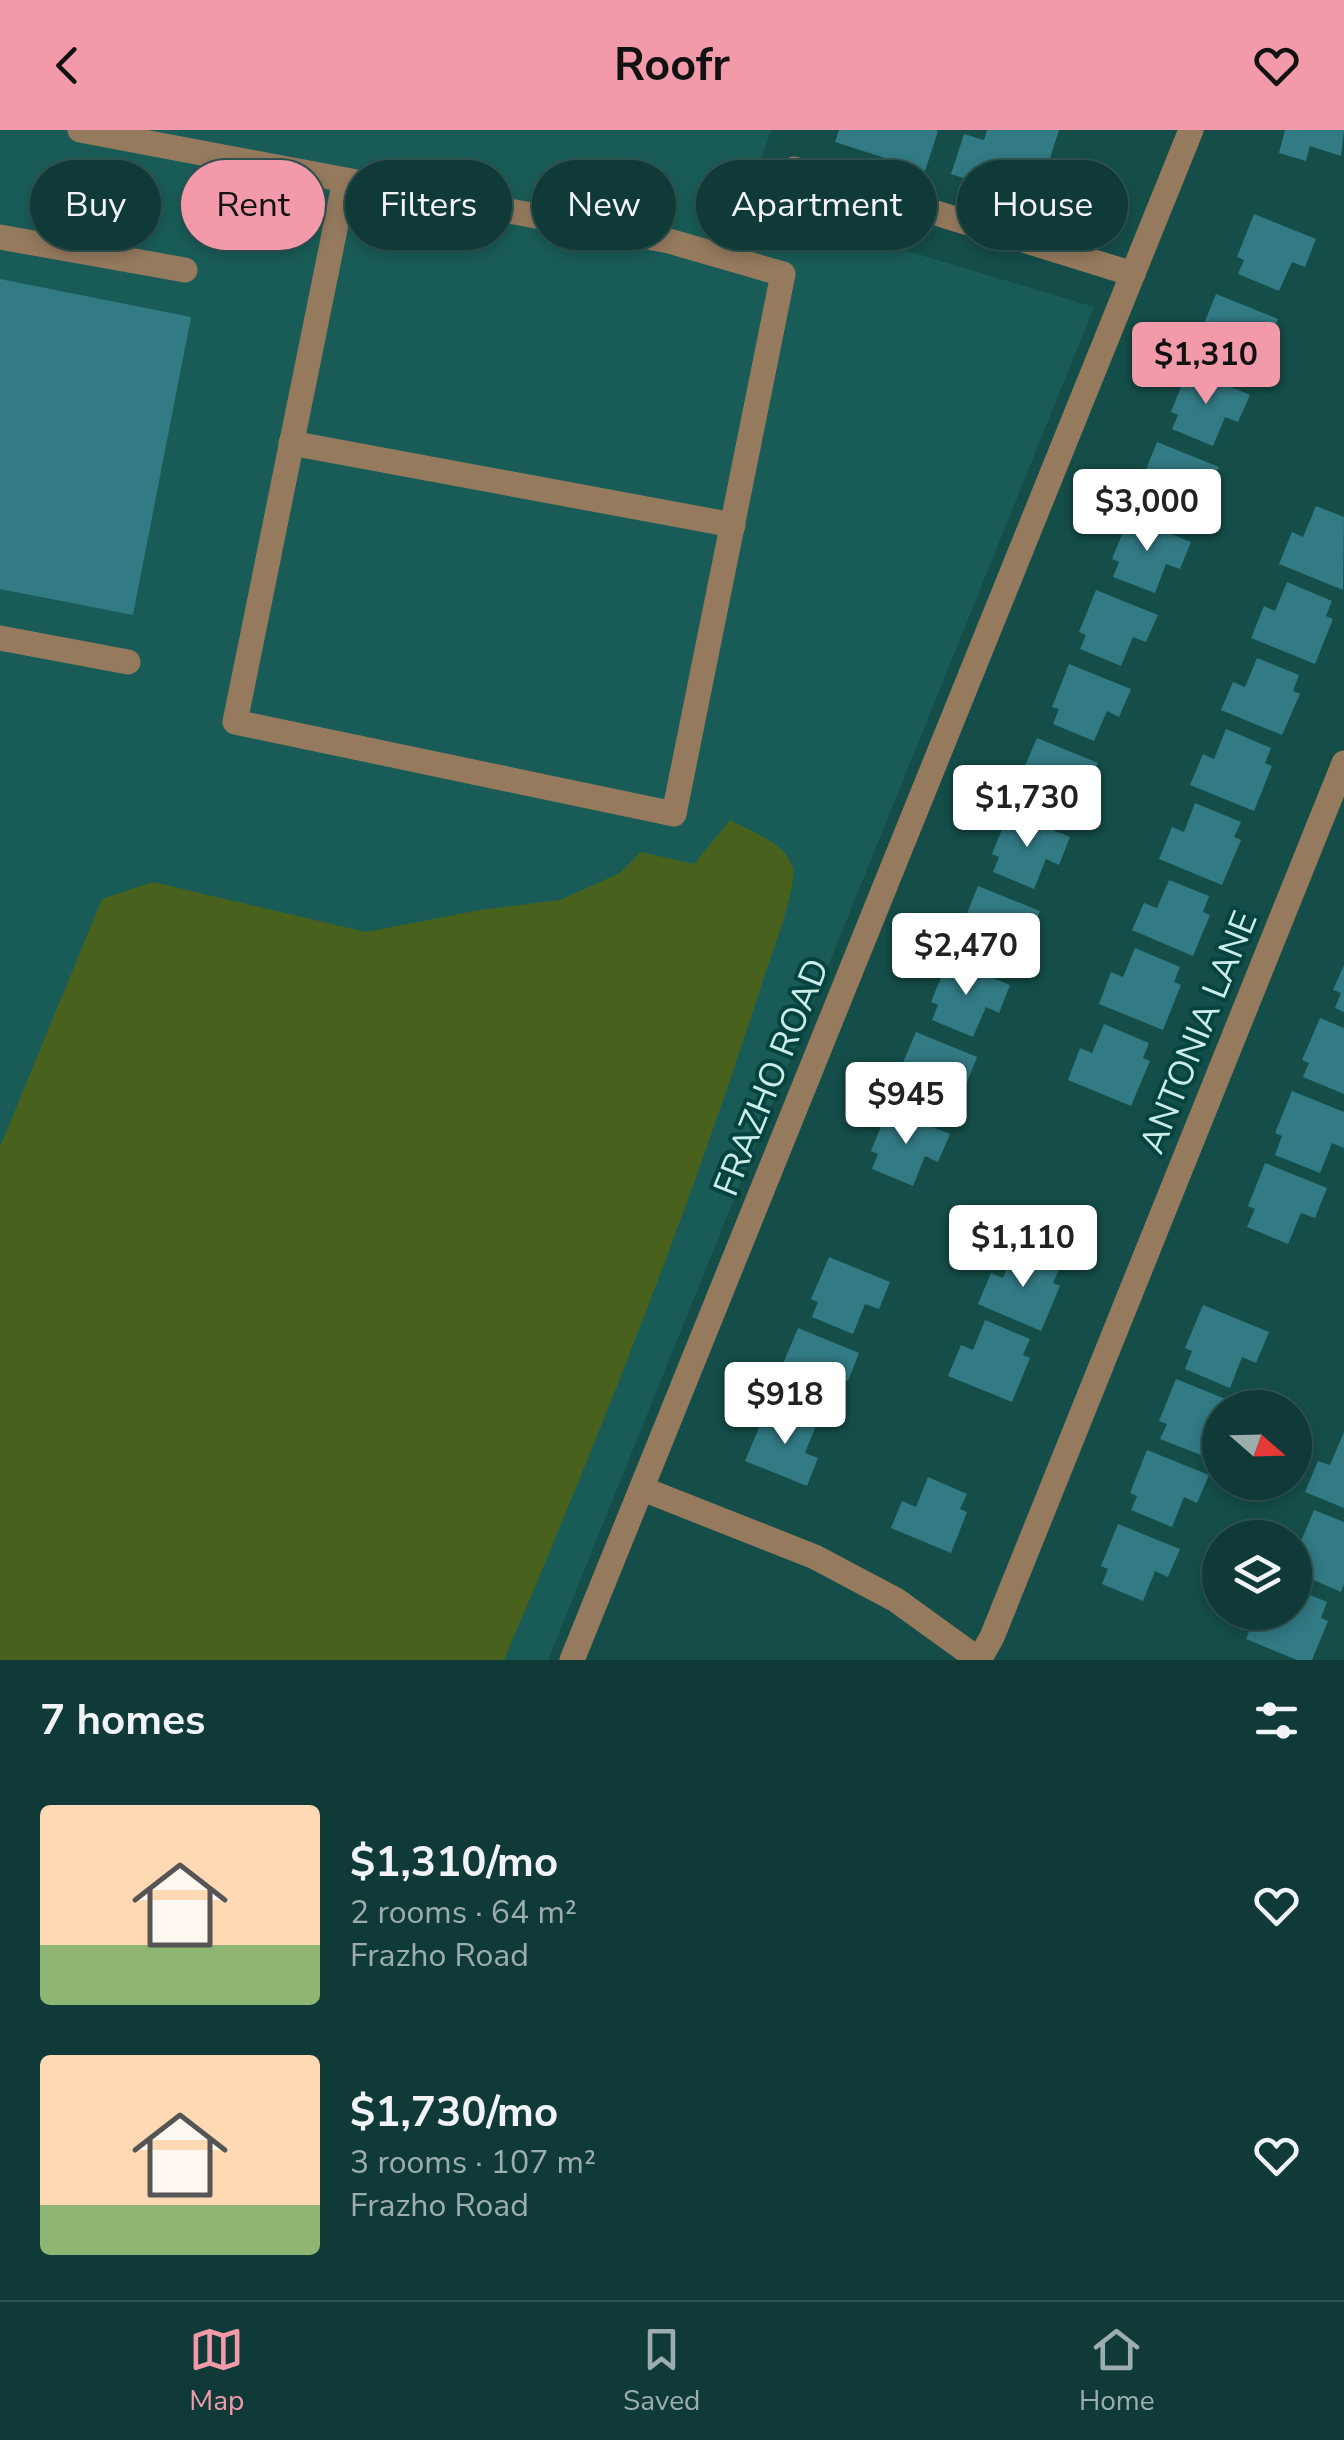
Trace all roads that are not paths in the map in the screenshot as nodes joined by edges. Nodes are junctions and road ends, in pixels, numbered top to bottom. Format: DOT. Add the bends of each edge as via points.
graph roads {
  1 [pos="80,130"];
  2 [pos="1191,130"];
  3 [pos="345,180"];
  4 [pos="512,211"];
  5 [pos="937,213"];
  6 [pos="0,237"];
  7 [pos="185,270"];
  8 [pos="1133,274"];
  9 [pos="292,443"];
  10 [pos="733,525"];
  11 [pos="0,638"];
  12 [pos="128,662"];
  13 [pos="1344,763"];
  14 [pos="642,1488"];
  15 [pos="572,1660"];
  16 [pos="978,1660"];
  1 -- 3 [label="street"];
  2 -- 8 [label="street, FRAZHO ROAD"];
  3 -- 9 [label="street"];
  4 -- 10 [label="street" via="669,241 783,274"];
  5 -- 8 [label="street"];
  6 -- 7 [label="street"];
  8 -- 14 [label="street, FRAZHO ROAD"];
  9 -- 10 [label="street"];
  9 -- 10 [label="street" via="234,722 674,814"];
  11 -- 12 [label="street"];
  13 -- 16 [label="street, ANTONIA LANE"];
  14 -- 15 [label="street, FRAZHO ROAD"];
  14 -- 16 [label="street" via="815,1557 896,1600"];
}
